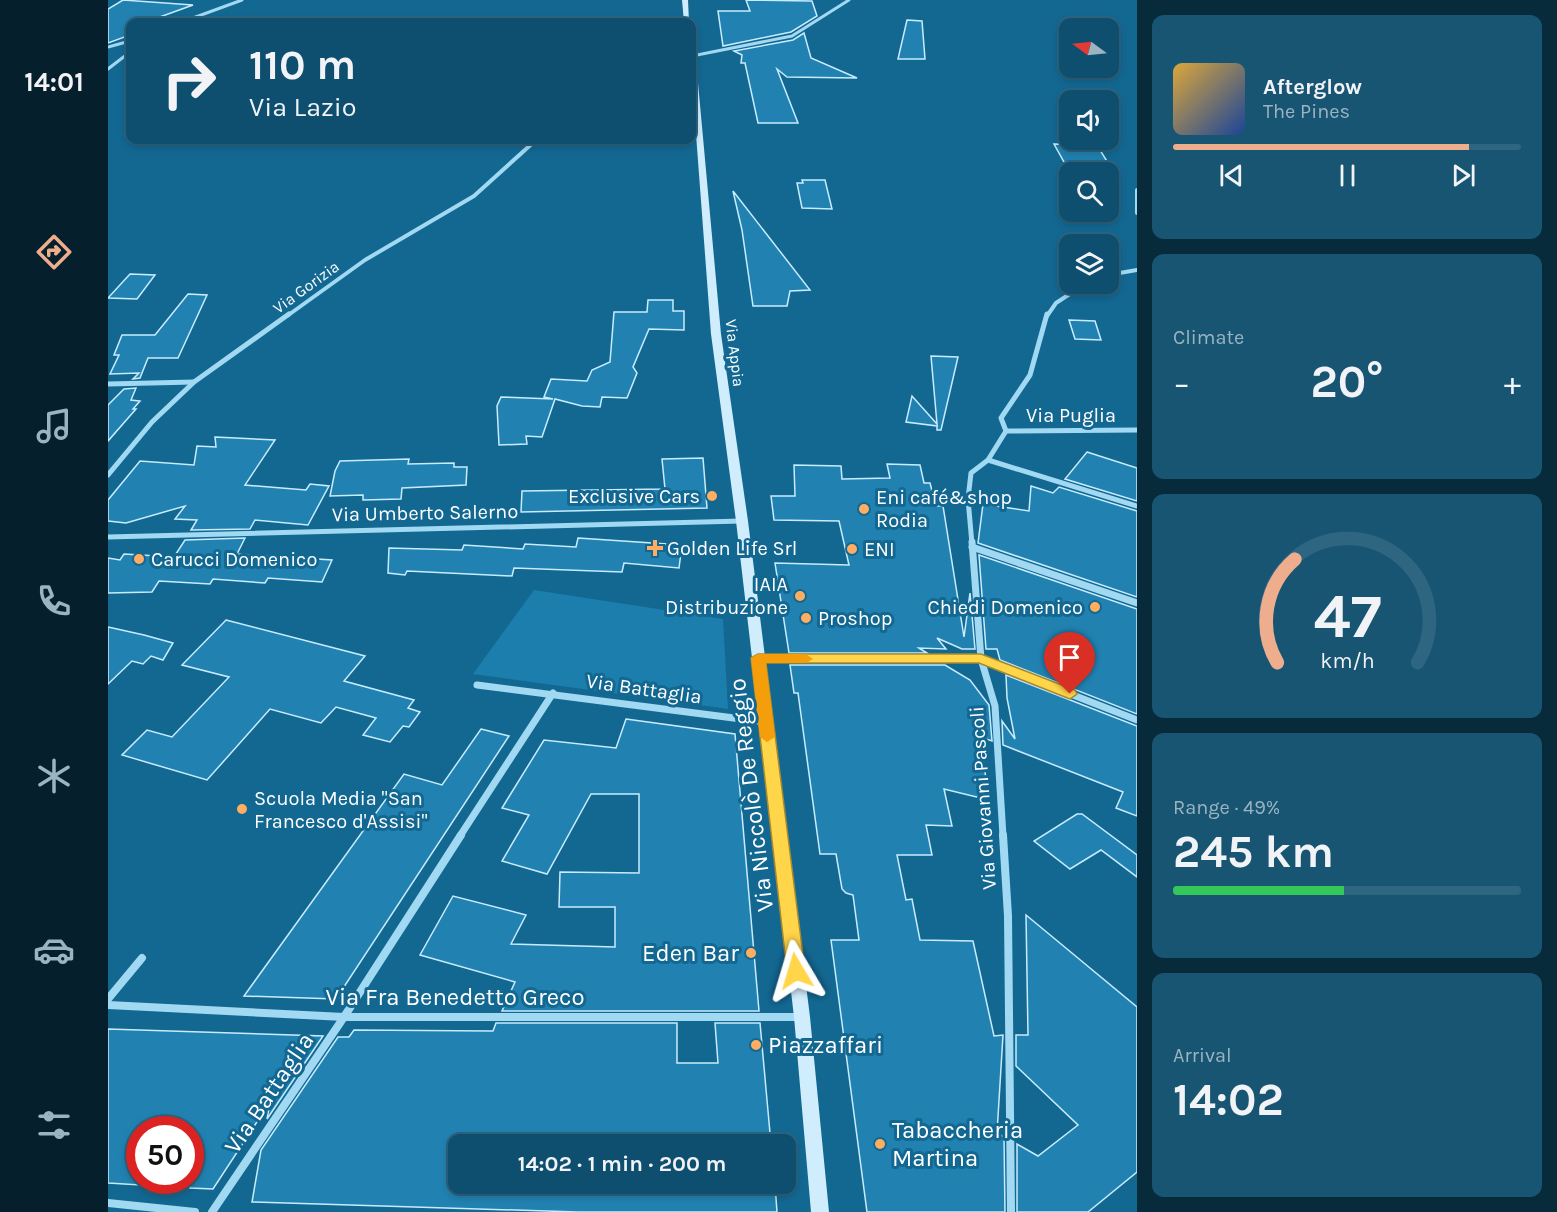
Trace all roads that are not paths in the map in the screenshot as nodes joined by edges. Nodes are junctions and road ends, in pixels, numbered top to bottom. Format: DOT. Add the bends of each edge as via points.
graph roads {
  1 [pos="242,0"];
  2 [pos="685,0"];
  3 [pos="849,0"];
  4 [pos="193,18"];
  5 [pos="686,18"];
  6 [pos="126,42"];
  7 [pos="108,47"];
  8 [pos="696,53"];
  9 [pos="126,55"];
  10 [pos="108,69"];
  11 [pos="696,109"];
  12 [pos="532,144"];
  13 [pos="1137,190"];
  14 [pos="1137,213"];
  15 [pos="1137,270"];
  16 [pos="1119,273"];
  17 [pos="1066,294"];
  18 [pos="194,382"];
  19 [pos="108,384"];
  20 [pos="1137,430"];
  21 [pos="1006,431"];
  22 [pos="988,460"];
  23 [pos="109,472"];
  24 [pos="1137,506"];
  25 [pos="742,521"];
  26 [pos="108,537"];
  27 [pos="972,547"];
  28 [pos="1137,603"];
  29 [pos="758,658"];
  30 [pos="981,659"];
  31 [pos="477,685"];
  32 [pos="553,693"];
  33 [pos="1137,720"];
  34 [pos="765,722"];
  35 [pos="142,958"];
  36 [pos="108,999"];
  37 [pos="108,1005"];
  38 [pos="344,1017"];
  39 [pos="802,1017"];
  40 [pos="108,1203"];
  41 [pos="195,1212"];
  42 [pos="212,1212"];
  43 [pos="820,1212"];
  44 [pos="1011,1212"];
  1 -- 4 [label="street"];
  2 -- 5 [label="main road"];
  3 -- 8 [label="street" via="792,36"];
  6 -- 7 [label="street"];
  9 -- 10 [label="street"];
  11 -- 25 [label="main road, Via Appia" via="716,334"];
  12 -- 18 [label="street, Via Gorizia" via="474,196 365,260"];
  13 -- 14 [label="street"];
  15 -- 16 [label="street"];
  17 -- 21 [label="street, Via Giovanni Pascoli" via="1045,317 1030,375 1001,417"];
  18 -- 19 [label="street"];
  18 -- 23 [label="street, Via Gorizia" via="152,422"];
  20 -- 21 [label="street, Via Puglia"];
  21 -- 22 [label="street, Via Giovanni Pascoli"];
  22 -- 24 [label="street"];
  22 -- 27 [label="street, Via Giovanni Pascoli" via="971,473 968,499"];
  25 -- 26 [label="street, Via Umberto Salerno"];
  25 -- 29 [label="main road, Via Appia"];
  27 -- 28 [label="street"];
  27 -- 30 [label="street, Via Giovanni Pascoli"];
  29 -- 30 [label="street"];
  29 -- 34 [label="main road, Via Niccolò De Reggio"];
  30 -- 33 [label="street"];
  30 -- 44 [label="street, Via Giovanni Pascoli" via="995,706 1008,916"];
  31 -- 32 [label="street, Via Battaglia"];
  32 -- 34 [label="street, Via Battaglia"];
  32 -- 38 [label="street, Via Battaglia"];
  34 -- 39 [label="main road, Via Niccolò De Reggio"];
  35 -- 36 [label="street"];
  37 -- 38 [label="street, Via Fra Benedetto Greco"];
  38 -- 39 [label="street, Via Fra Benedetto Greco"];
  38 -- 42 [label="street, Via Battaglia"];
  39 -- 43 [label="main road, Via Niccolò De Reggio"];
  40 -- 41 [label="street"];
}
